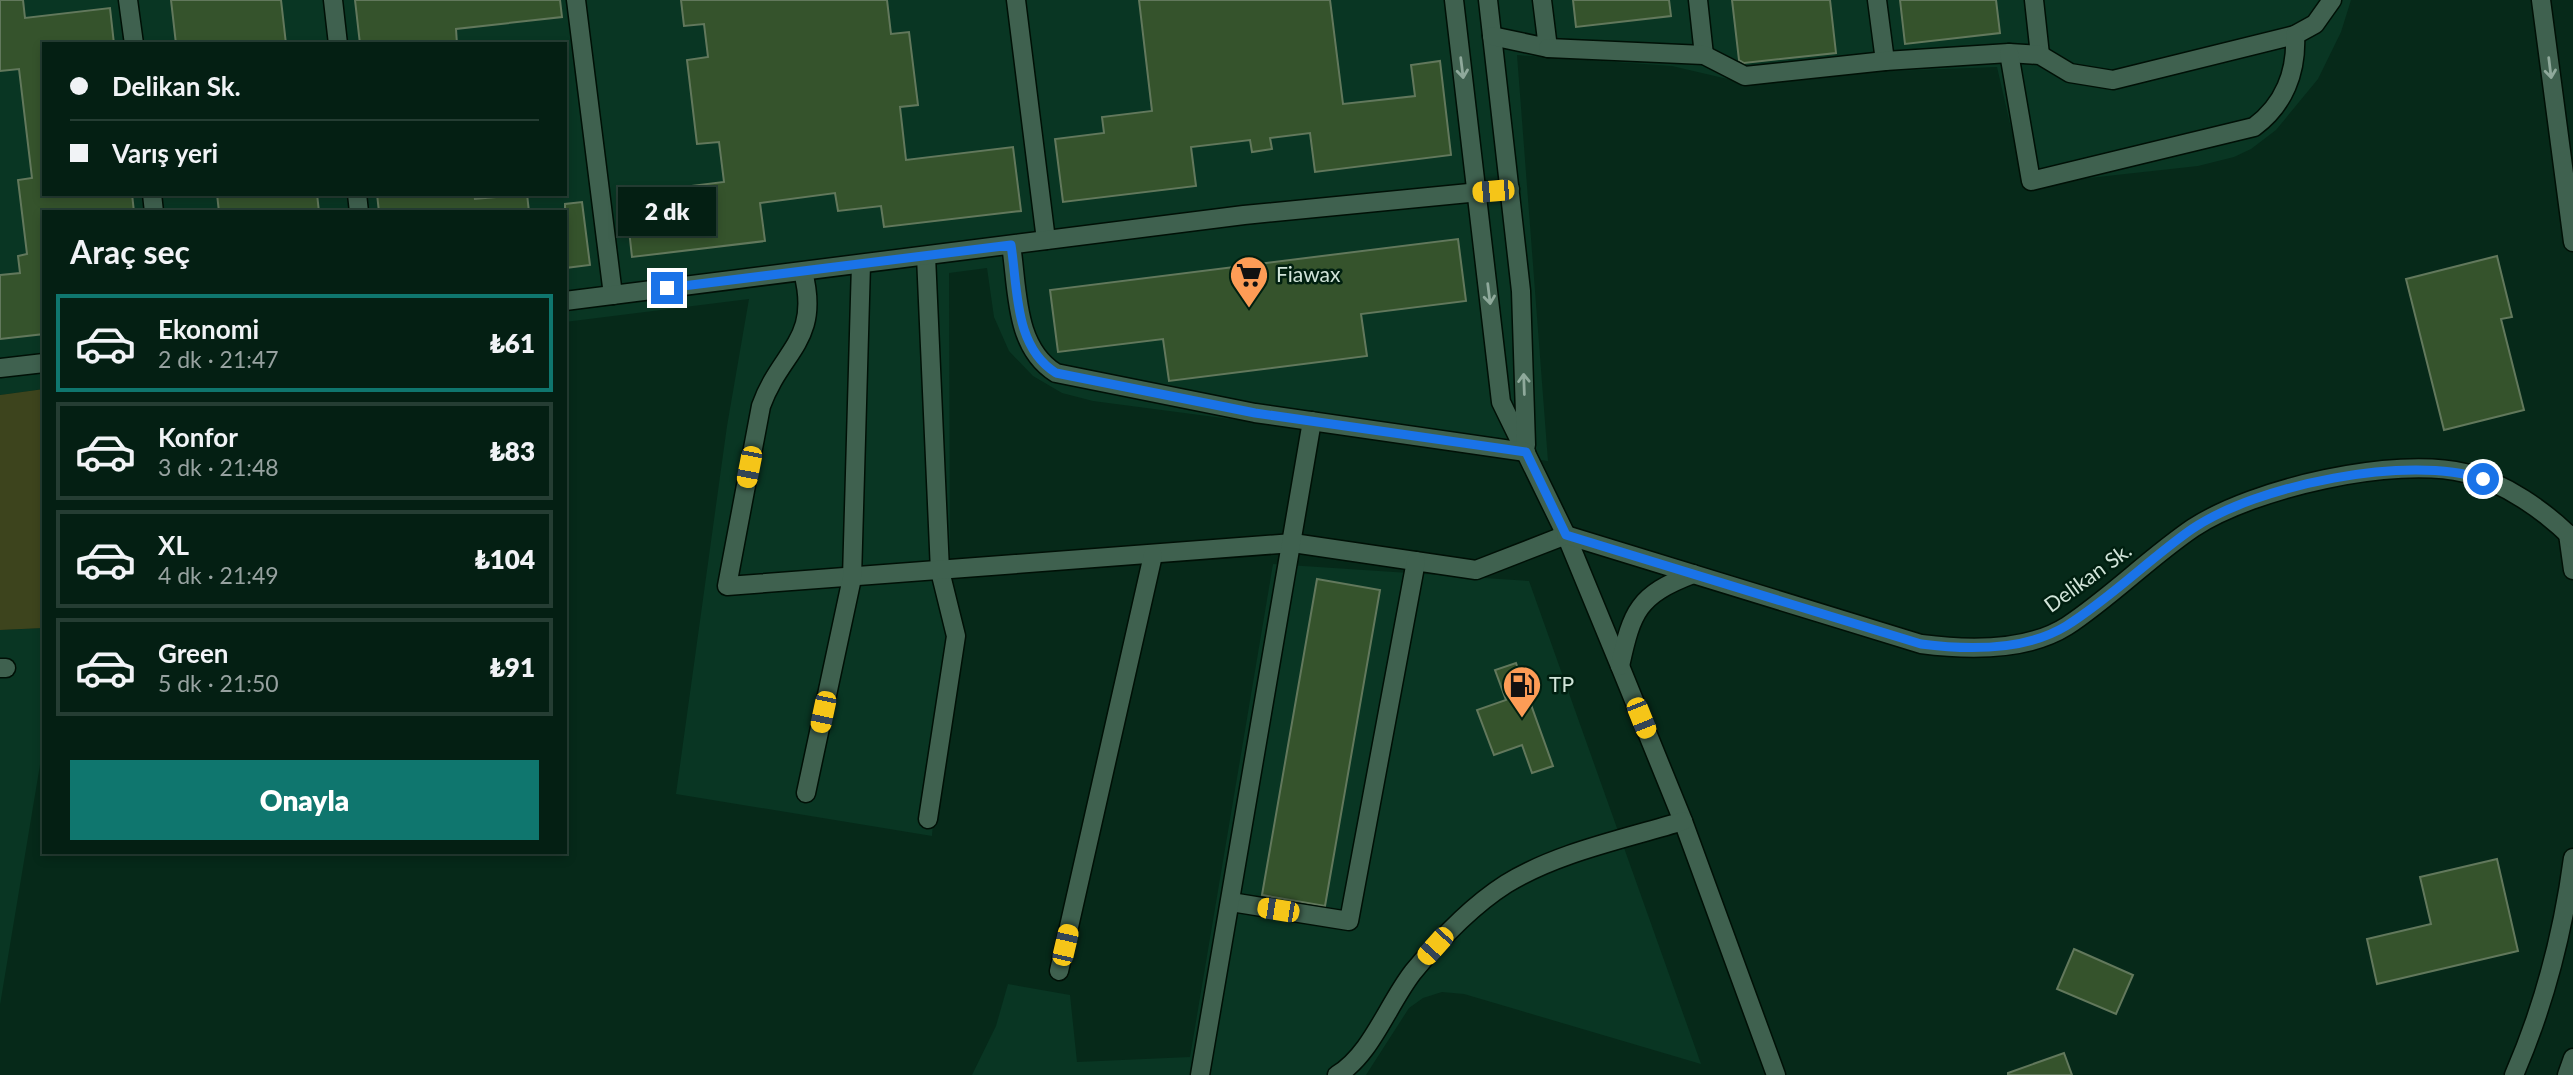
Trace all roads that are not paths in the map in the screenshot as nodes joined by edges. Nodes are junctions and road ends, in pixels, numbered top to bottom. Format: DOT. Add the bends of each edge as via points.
graph roads {
  1 [pos="128,0"];
  2 [pos="332,0"];
  3 [pos="576,0"];
  4 [pos="1016,0"];
  5 [pos="1454,0"];
  6 [pos="1488,0"];
  7 [pos="1542,0"];
  8 [pos="1698,0"];
  9 [pos="1877,0"];
  10 [pos="2034,0"];
  11 [pos="2332,0"];
  12 [pos="2541,0"];
  13 [pos="2295,35"];
  14 [pos="1492,36"];
  15 [pos="134,42"];
  16 [pos="338,42"];
  17 [pos="1548,48"];
  18 [pos="2009,53"];
  19 [pos="1704,55"];
  20 [pos="2040,55"];
  21 [pos="1885,61"];
  22 [pos="1510,190"];
  23 [pos="1477,192"];
  24 [pos="1046,240"];
  25 [pos="2573,242"];
  26 [pos="1011,245"];
  27 [pos="926,256"];
  28 [pos="861,264"];
  29 [pos="803,272"];
  30 [pos="613,295"];
  31 [pos="567,301"];
  32 [pos="42,363"];
  33 [pos="0,368"];
  34 [pos="1312,421"];
  35 [pos="1526,452"];
  36 [pos="1566,535"];
  37 [pos="2570,537"];
  38 [pos="1293,543"];
  39 [pos="1153,555"];
  40 [pos="1416,561"];
  41 [pos="2573,570"];
  42 [pos="940,571"];
  43 [pos="1693,574"];
  44 [pos="852,578"];
  45 [pos="1620,666"];
  46 [pos="806,793"];
  47 [pos="928,818"];
  48 [pos="1683,821"];
  49 [pos="2573,858"];
  50 [pos="1231,902"];
  51 [pos="1059,971"];
  52 [pos="2573,1058"];
  53 [pos="1200,1075"];
  54 [pos="1337,1075"];
  55 [pos="1776,1075"];
  56 [pos="2514,1075"];
  57 [pos="2567,1075"];
  1 -- 15 [label="street"];
  2 -- 16 [label="street"];
  3 -- 30 [label="street"];
  4 -- 24 [label="street"];
  5 -- 23 [label="street, one-way"];
  6 -- 14 [label="street"];
  7 -- 17 [label="street"];
  8 -- 19 [label="street"];
  9 -- 21 [label="street"];
  10 -- 20 [label="street"];
  11 -- 13 [label="street" via="2315,24"];
  12 -- 25 [label="street, one-way"];
  13 -- 18 [label="street" via="2287,88 2269,115 2254,127 2031,181"];
  13 -- 20 [label="street" via="2113,80 2070,73"];
  14 -- 17 [label="street"];
  14 -- 22 [label="street"];
  17 -- 19 [label="street"];
  18 -- 20 [label="street"];
  18 -- 21 [label="street"];
  19 -- 21 [label="street" via="1745,76"];
  22 -- 23 [label="street"];
  35 -- 22 [label="street, one-way" via="1521,291"];
  23 -- 24 [label="street"];
  23 -- 35 [label="street, one-way" via="1501,402"];
  24 -- 26 [label="street"];
  26 -- 27 [label="street"];
  26 -- 34 [label="street" via="1025,335 1039,359 1056,373"];
  27 -- 28 [label="street"];
  27 -- 42 [label="street"];
  28 -- 29 [label="street"];
  28 -- 44 [label="street"];
  29 -- 30 [label="street"];
  29 -- 44 [label="street" via="807,321 761,406 727,586"];
  30 -- 31 [label="street"];
  32 -- 33 [label="street"];
  34 -- 35 [label="street"];
  34 -- 38 [label="street"];
  35 -- 36 [label="street"];
  36 -- 40 [label="street" via="1476,570"];
  36 -- 43 [label="street, Delikan Sk."];
  36 -- 45 [label="street"];
  37 -- 41 [label="street"];
  37 -- 43 [label="street, Delikan Sk." via="2526,503 2468,474 2419,469 2346,476 2280,492 2194,528 2065,627 2022,641 1974,648 1921,644"];
  38 -- 39 [label="street"];
  38 -- 40 [label="street"];
  38 -- 50 [label="street"];
  39 -- 42 [label="street"];
  39 -- 51 [label="street"];
  40 -- 50 [label="street" via="1349,921"];
  42 -- 44 [label="street"];
  42 -- 47 [label="street" via="956,636"];
  43 -- 45 [label="street" via="1663,585 1637,608"];
  44 -- 46 [label="street"];
  45 -- 48 [label="street"];
  48 -- 54 [label="street" via="1543,866 1489,896 1426,957 1403,985 1361,1054"];
  48 -- 55 [label="street"];
  49 -- 56 [label="street" via="2550,975 2536,1025"];
  50 -- 53 [label="street"];
  52 -- 57 [label="street"];
}
